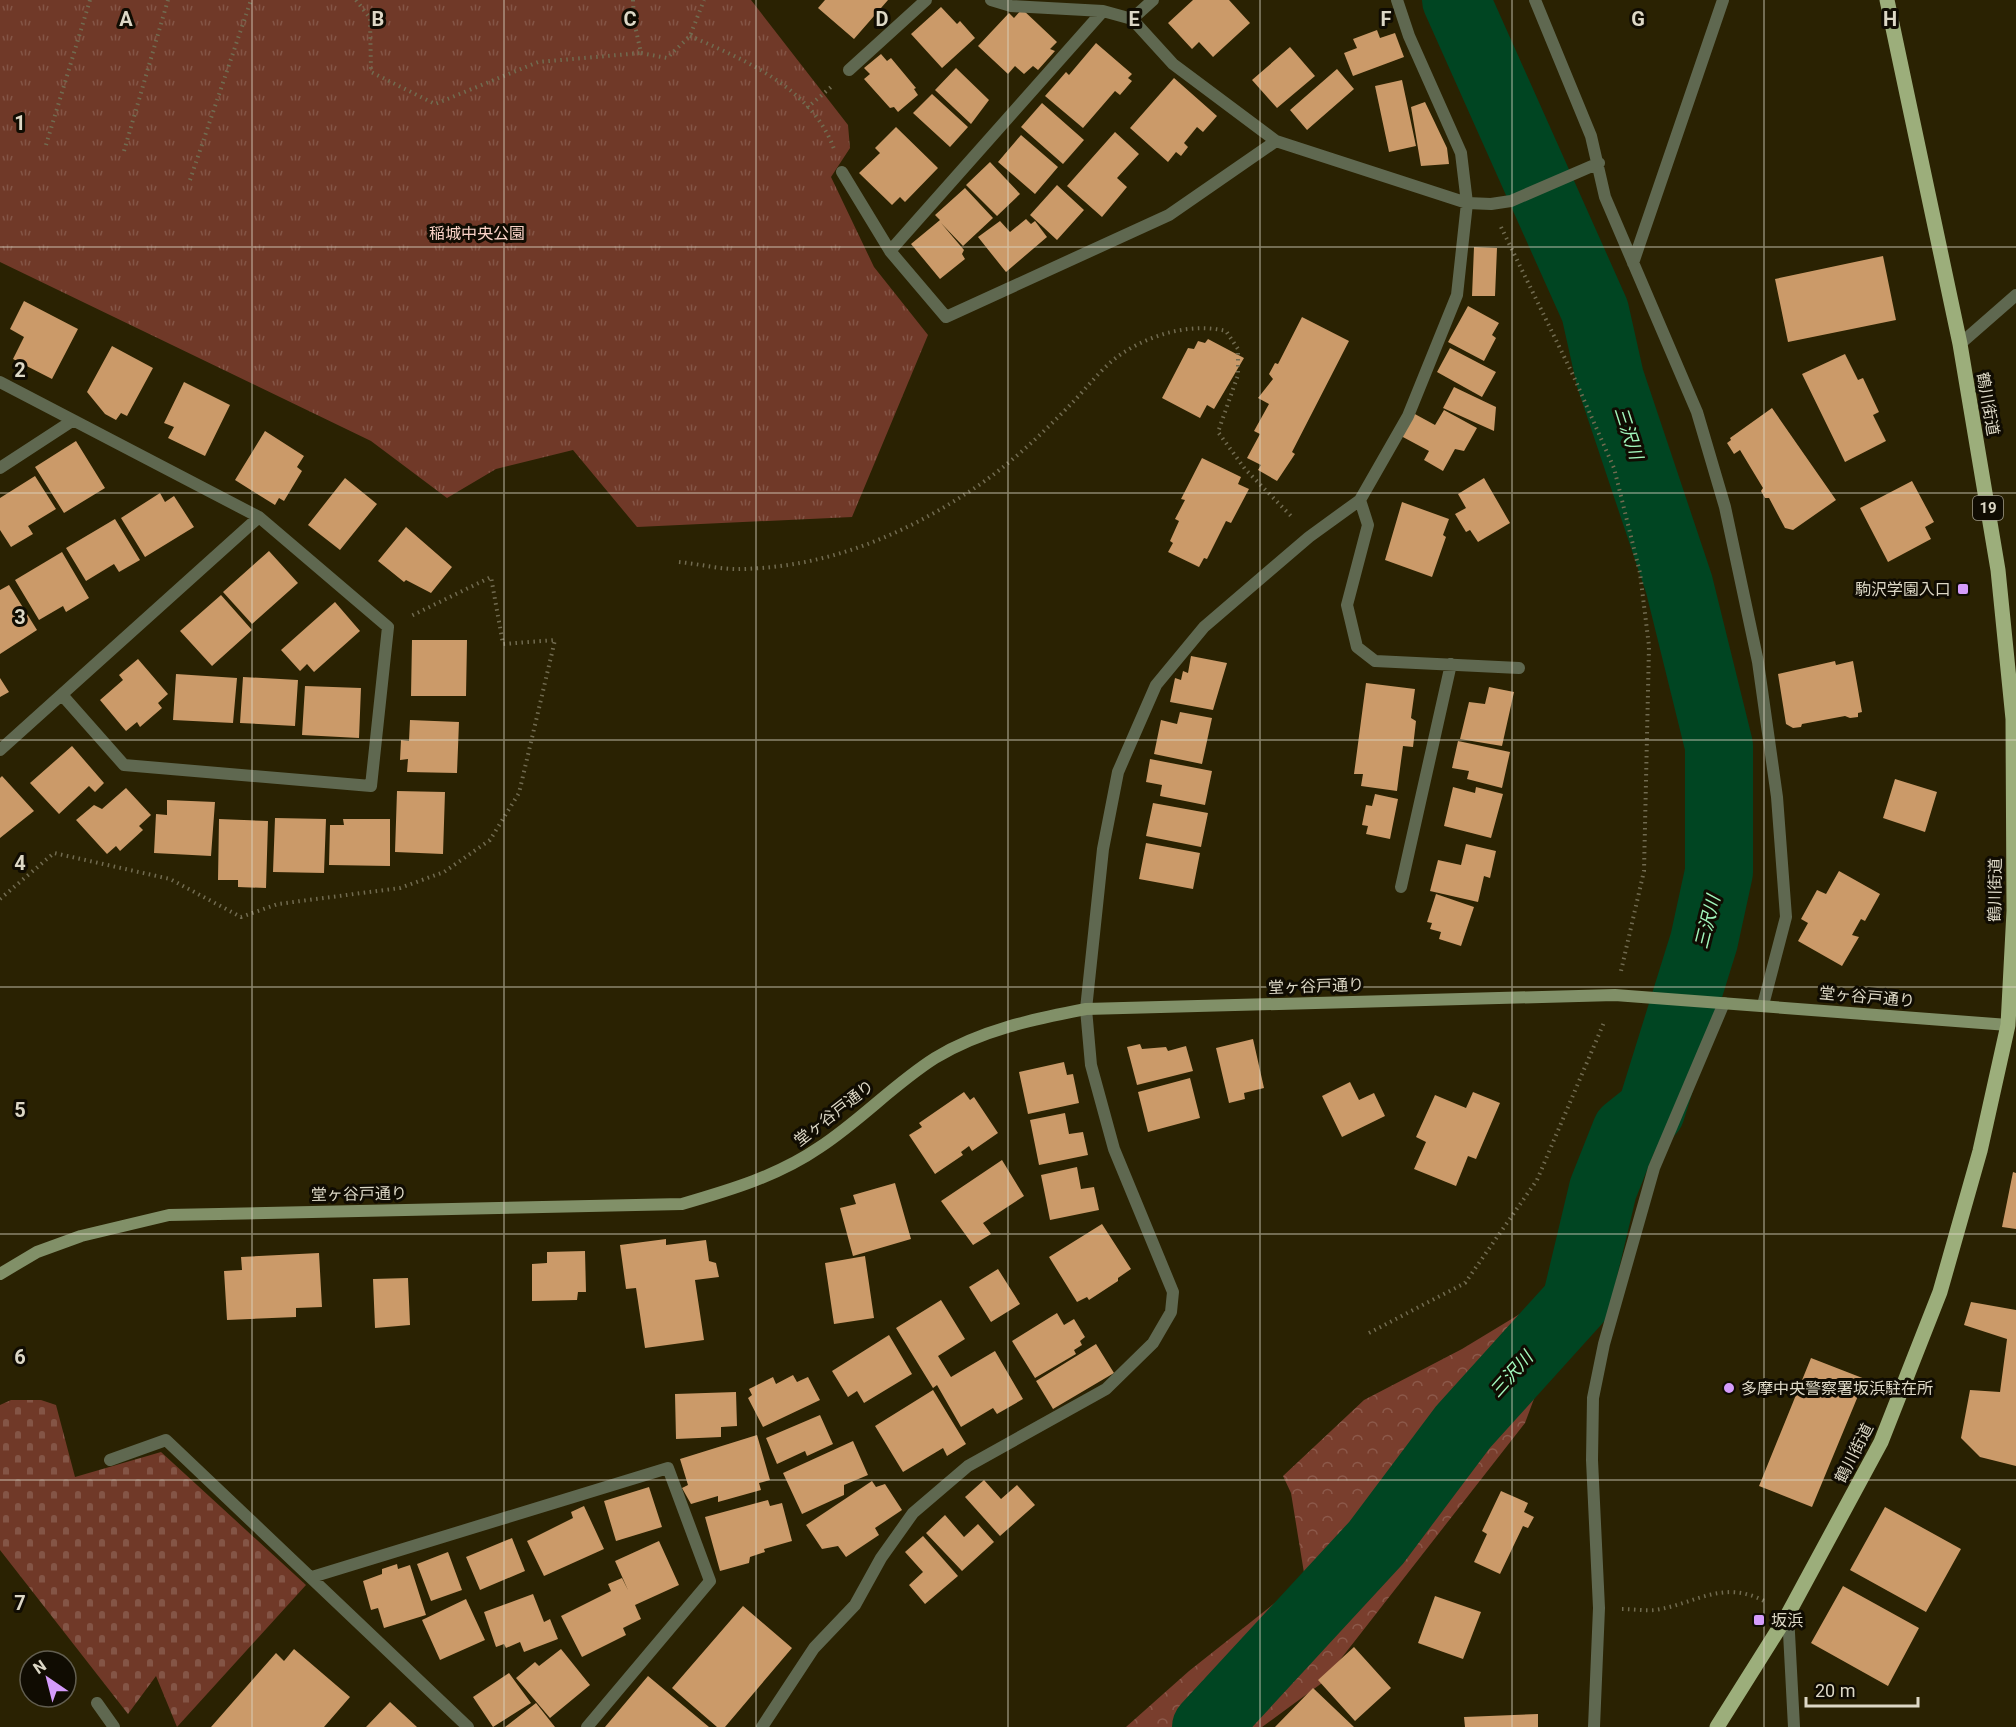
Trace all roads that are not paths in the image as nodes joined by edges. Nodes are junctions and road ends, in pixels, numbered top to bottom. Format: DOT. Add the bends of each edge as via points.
graph roads {
  1 [pos="926,0"];
  2 [pos="991,0"];
  3 [pos="1153,0"];
  4 [pos="1397,0"];
  5 [pos="1535,0"];
  6 [pos="1723,0"];
  7 [pos="1887,0"];
  8 [pos="1103,11"];
  9 [pos="1132,19"];
  10 [pos="849,70"];
  11 [pos="1276,141"];
  12 [pos="1599,163"];
  13 [pos="842,172"];
  14 [pos="1467,203"];
  15 [pos="890,250"];
  16 [pos="1633,263"];
  17 [pos="2016,295"];
  18 [pos="1960,344"];
  19 [pos="0,381"];
  20 [pos="72,421"];
  21 [pos="0,468"];
  22 [pos="1360,500"];
  23 [pos="259,517"];
  24 [pos="1451,664"];
  25 [pos="1519,668"];
  26 [pos="63,696"];
  27 [pos="0,750"];
  28 [pos="1401,887"];
  29 [pos="1724,1003"];
  30 [pos="1763,1005"];
  31 [pos="1086,1009"];
  32 [pos="2013,1024"];
  33 [pos="0,1274"];
  34 [pos="110,1460"];
  35 [pos="312,1576"];
  36 [pos="1788,1614"];
  37 [pos="97,1703"];
  38 [pos="114,1727"];
  39 [pos="468,1727"];
  40 [pos="587,1727"];
  41 [pos="762,1727"];
  42 [pos="1594,1727"];
  43 [pos="1717,1727"];
  44 [pos="1794,1727"];
  1 -- 10 [label="street"];
  2 -- 8 [label="street" via="1011,6"];
  3 -- 9 [label="street"];
  4 -- 14 [label="street" via="1408,36 1461,153"];
  5 -- 12 [label="street"];
  6 -- 16 [label="street"];
  7 -- 18 [label="main road, 鶴川街道 / 19"];
  8 -- 9 [label="street"];
  8 -- 15 [label="street"];
  9 -- 11 [label="street" via="1173,64"];
  11 -- 14 [label="street"];
  11 -- 15 [label="street" via="1169,215 946,317"];
  12 -- 14 [label="street" via="1510,201"];
  12 -- 16 [label="street" via="1605,196"];
  13 -- 15 [label="street"];
  14 -- 22 [label="street" via="1457,295 1408,416"];
  16 -- 30 [label="street" via="1697,412 1725,507 1758,662 1777,797 1786,917"];
  17 -- 18 [label="street"];
  18 -- 32 [label="main road, 鶴川街道 / 19" via="1998,570 2013,719"];
  19 -- 20 [label="street"];
  20 -- 21 [label="street"];
  20 -- 23 [label="street"];
  22 -- 24 [label="street" via="1368,525 1347,605 1357,647 1375,661"];
  22 -- 31 [label="street" via="1204,627 1156,685 1118,772 1103,849"];
  23 -- 26 [label="street"];
  23 -- 26 [label="street" via="388,627 371,786 124,765"];
  24 -- 25 [label="street"];
  24 -- 28 [label="street"];
  26 -- 27 [label="street"];
  29 -- 30 [label="street, 堂ヶ谷戸通り"];
  29 -- 31 [label="street, 堂ヶ谷戸通り" via="1616,995"];
  29 -- 42 [label="street" via="1654,1168 1604,1344 1593,1398 1599,1608"];
  30 -- 32 [label="street, 堂ヶ谷戸通り"];
  31 -- 33 [label="street, 堂ヶ谷戸通り" via="1024,1021 937,1057 896,1084 821,1147 788,1167 743,1186 682,1204 169,1215 81,1236 37,1252"];
  31 -- 41 [label="street" via="1091,1065 1114,1149 1173,1292 1171,1312 1153,1343 1106,1389 968,1466 913,1513 855,1605 814,1648"];
  32 -- 36 [label="main road, 鶴川街道 / 19" via="1940,1292 1881,1442"];
  34 -- 35 [label="street" via="166,1440"];
  35 -- 39 [label="street"];
  35 -- 40 [label="street" via="668,1468 710,1581"];
  36 -- 43 [label="main road, 鶴川街道 / 19"];
  36 -- 44 [label="street"];
  37 -- 38 [label="street"];
}
